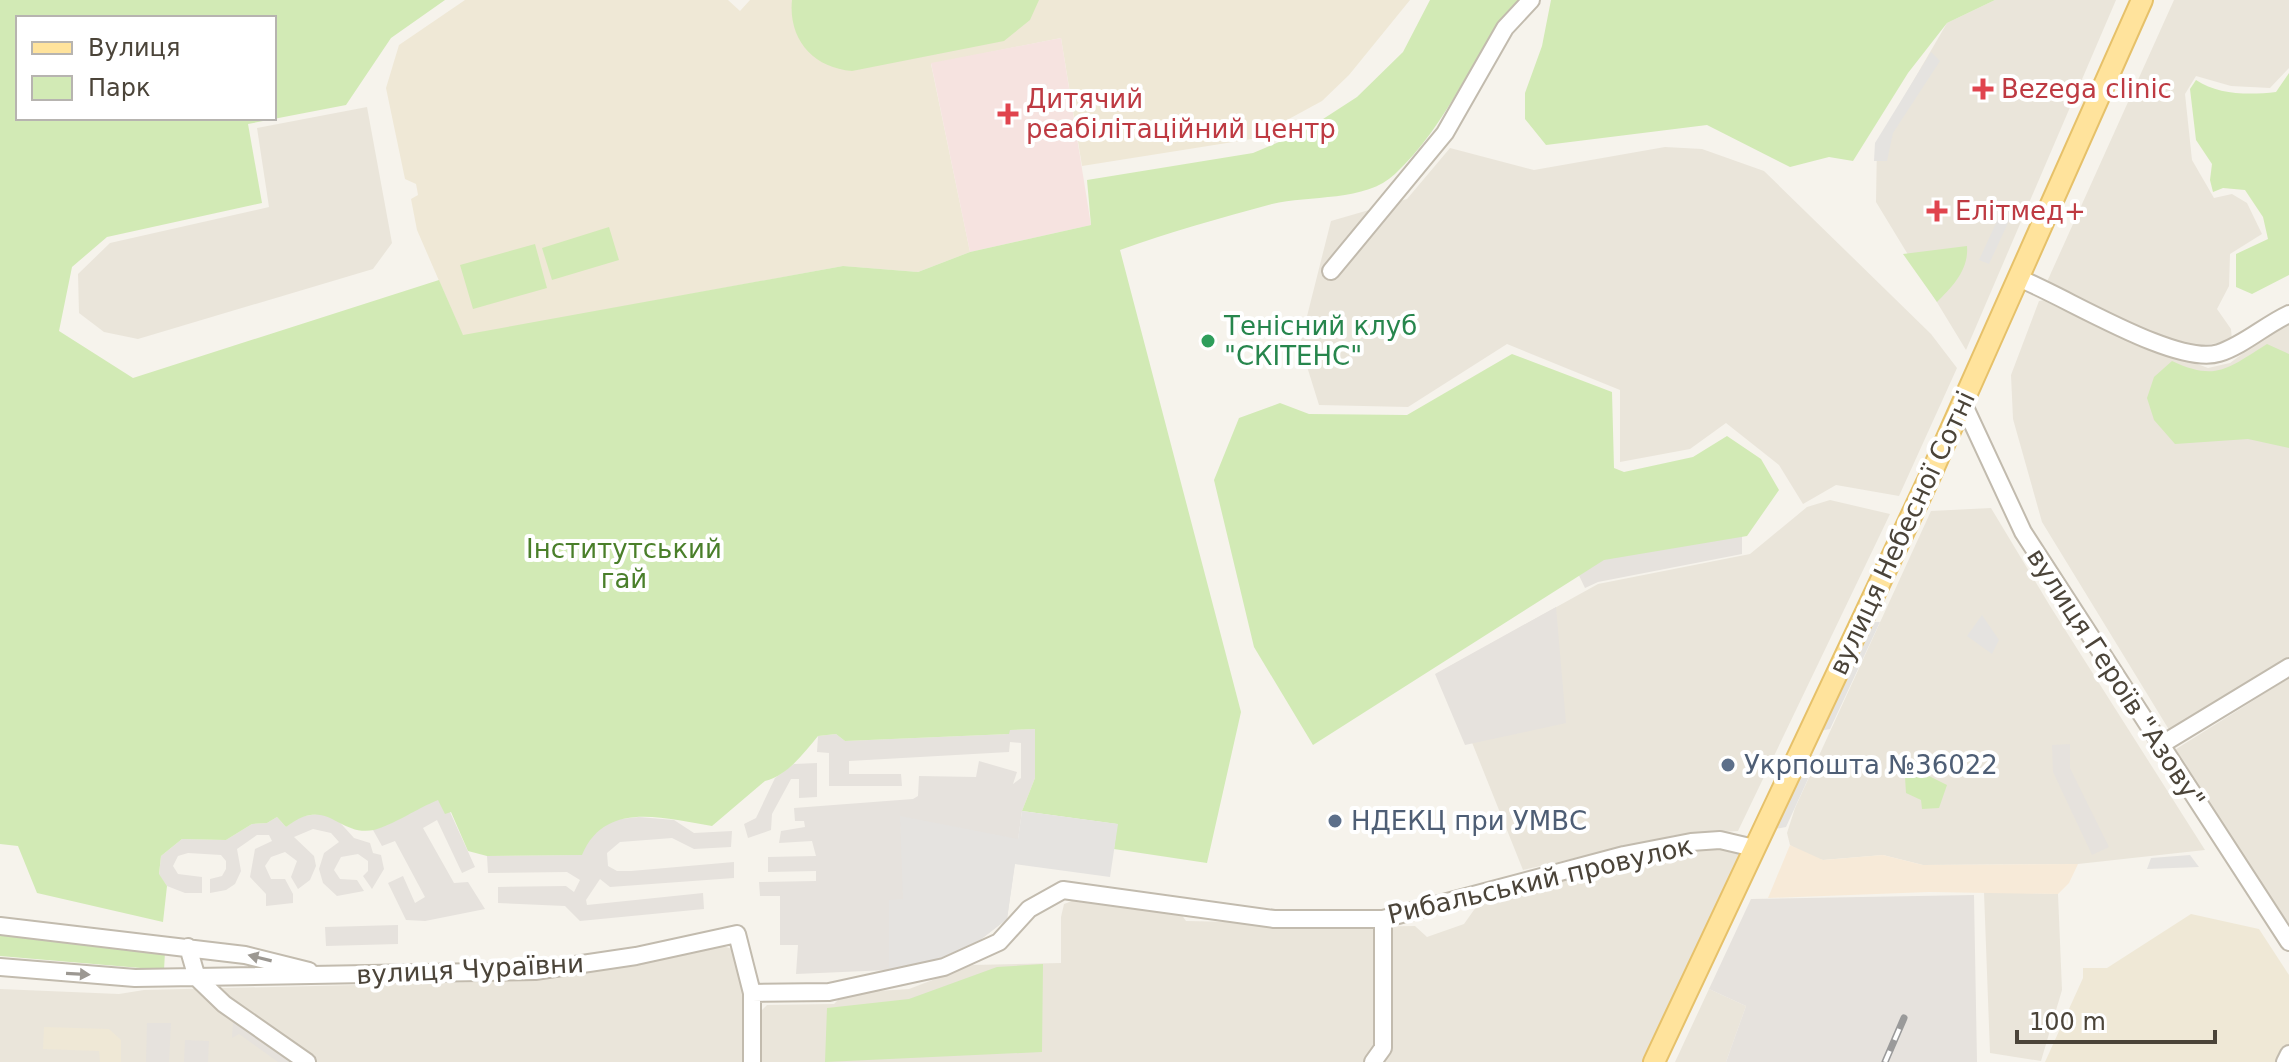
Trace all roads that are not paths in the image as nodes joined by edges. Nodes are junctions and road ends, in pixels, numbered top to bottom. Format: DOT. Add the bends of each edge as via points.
graph roads {
  1 [pos="1531,0"];
  2 [pos="2142,0"];
  3 [pos="1331,271"];
  4 [pos="2018,278"];
  5 [pos="2289,314"];
  6 [pos="1963,403"];
  7 [pos="2289,667"];
  8 [pos="2159,746"];
  9 [pos="1754,848"];
  10 [pos="1383,919"];
  11 [pos="0,926"];
  12 [pos="2289,942"];
  13 [pos="188,947"];
  14 [pos="0,967"];
  15 [pos="330,976"];
  16 [pos="197,978"];
  17 [pos="752,993"];
  18 [pos="2289,1054"];
  19 [pos="307,1062"];
  20 [pos="752,1062"];
  21 [pos="1373,1062"];
  22 [pos="1654,1062"];
  23 [pos="2285,1062"];
  1 -- 3 [label="street" via="1505,28 1445,133"];
  2 -- 4 [label="main road, вулиця Небесної Сотні"];
  4 -- 5 [label="street" via="2191,354 2237,346"];
  4 -- 6 [label="main road, вулиця Небесної Сотні"];
  6 -- 8 [label="street, вулиця Героїв \"Азову\"" via="2023,532"];
  6 -- 9 [label="main road, вулиця Небесної Сотні"];
  7 -- 8 [label="street"];
  8 -- 12 [label="street, вулиця Героїв \"Азову\""];
  9 -- 10 [label="street, Рибальський провулок" via="1720,840 1691,842"];
  9 -- 22 [label="main road, вулиця Небесної Сотні"];
  10 -- 17 [label="street, Рибальський провулок" via="1274,919 1063,890 1029,909 999,942 944,967 829,992"];
  10 -- 21 [label="street" via="1383,1048"];
  11 -- 13 [label="street, вулиця Чураївни"];
  15 -- 13 [label="street, вулиця Чураївни, one-way"];
  13 -- 16 [label="street"];
  14 -- 16 [label="street, вулиця Чураївни, one-way"];
  15 -- 16 [label="street, вулиця Чураївни"];
  15 -- 17 [label="street, вулиця Чураївни" via="535,971 737,934"];
  16 -- 19 [label="street" via="224,1004"];
  17 -- 20 [label="street"];
  18 -- 23 [label="street"];
}
